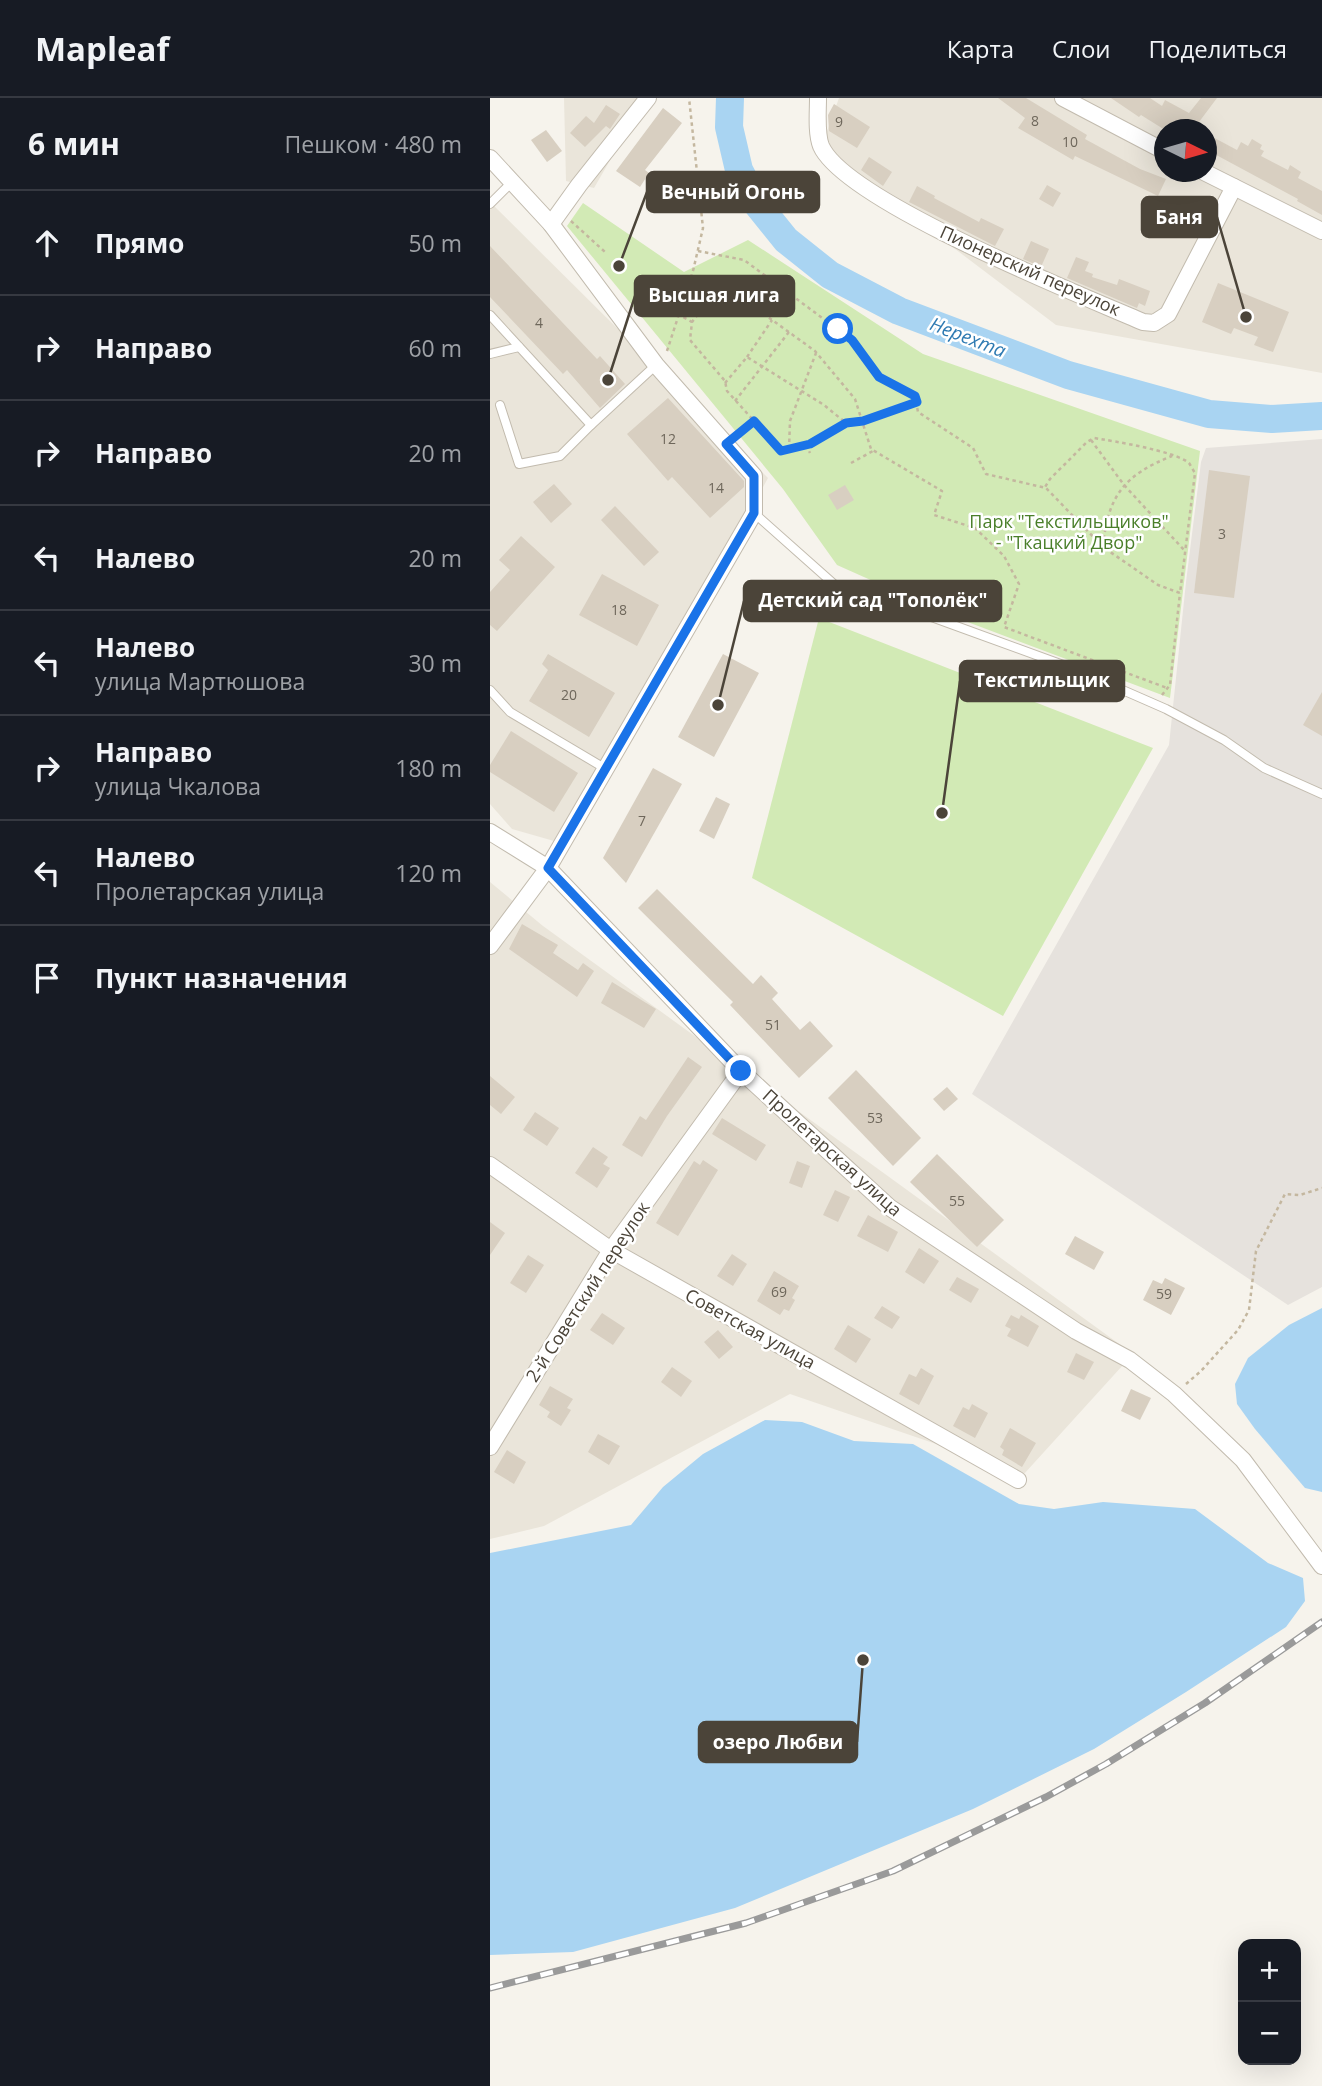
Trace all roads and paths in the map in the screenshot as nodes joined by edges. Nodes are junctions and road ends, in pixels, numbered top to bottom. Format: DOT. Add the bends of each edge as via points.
graph roads {
  1 [pos="648,98"];
  2 [pos="690,98"];
  3 [pos="818,98"];
  4 [pos="1063,98"];
  5 [pos="1154,146"];
  6 [pos="490,158"];
  7 [pos="1217,178"];
  8 [pos="512,182"];
  9 [pos="1234,187"];
  10 [pos="490,204"];
  11 [pos="551,224"];
  12 [pos="579,228"];
  13 [pos="1322,231"];
  14 [pos="698,251"];
  15 [pos="606,252"];
  16 [pos="666,307"];
  17 [pos="490,316"];
  18 [pos="772,320"];
  19 [pos="692,322"];
  20 [pos="789,332"];
  21 [pos="519,347"];
  22 [pos="816,353"];
  23 [pos="490,354"];
  24 [pos="747,357"];
  25 [pos="656,365"];
  26 [pos="763,368"];
  27 [pos="725,383"];
  28 [pos="802,392"];
  29 [pos="736,401"];
  30 [pos="917,402"];
  31 [pos="500,405"];
  32 [pos="754,421"];
  33 [pos="863,421"];
  34 [pos="846,423"];
  35 [pos="591,425"];
  36 [pos="1091,440"];
  37 [pos="726,444"];
  38 [pos="806,445"];
  39 [pos="789,449"];
  40 [pos="873,451"];
  41 [pos="810,453"];
  42 [pos="1172,456"];
  43 [pos="851,463"];
  44 [pos="1124,485"];
  45 [pos="1045,487"];
  46 [pos="754,513"];
  47 [pos="1103,547"];
  48 [pos="1185,551"];
  49 [pos="1180,593"];
  50 [pos="1167,688"];
  51 [pos="490,690"];
  52 [pos="1154,704"];
  53 [pos="606,769"];
  54 [pos="1322,794"];
  55 [pos="490,832"];
  56 [pos="548,868"];
  57 [pos="490,946"];
  58 [pos="741,1071"];
  59 [pos="490,1165"];
  60 [pos="1322,1188"];
  61 [pos="611,1250"];
  62 [pos="1174,1394"];
  63 [pos="490,1447"];
  64 [pos="1018,1480"];
  65 [pos="1322,1566"];
  1 -- 11 [label="street"];
  2 -- 14 [label="path" via="703,228"];
  3 -- 9 [label="street, Пионерский переулок" via="821,145 832,162 854,180 928,225 1143,323 1154,323 1168,314"];
  4 -- 5 [label="street"];
  6 -- 8 [label="street"];
  7 -- 9 [label="street"];
  8 -- 10 [label="lane"];
  8 -- 11 [label="street"];
  9 -- 13 [label="street"];
  11 -- 25 [label="street"];
  12 -- 15 [label="path"];
  14 -- 25 [label="path" via="665,357"];
  14 -- 30 [label="path" via="744,260 852,340 879,377 915,396"];
  16 -- 19 [label="path, bridge"];
  17 -- 21 [label="lane"];
  18 -- 19 [label="path" via="739,296 713,295"];
  18 -- 20 [label="path"];
  18 -- 24 [label="path"];
  19 -- 27 [label="path" via="690,340"];
  20 -- 22 [label="path"];
  20 -- 26 [label="path"];
  21 -- 23 [label="lane"];
  21 -- 35 [label="lane"];
  22 -- 28 [label="path"];
  22 -- 33 [label="path" via="855,399"];
  24 -- 26 [label="path"];
  24 -- 27 [label="path"];
  25 -- 35 [label="lane"];
  25 -- 37 [label="street"];
  26 -- 28 [label="path"];
  26 -- 29 [label="path"];
  27 -- 29 [label="path"];
  28 -- 34 [label="path"];
  28 -- 39 [label="path" via="790,421"];
  29 -- 32 [label="path"];
  30 -- 33 [label="path"];
  30 -- 45 [label="path" via="918,412 972,448 986,474"];
  31 -- 35 [label="lane" via="519,464 560,456"];
  32 -- 37 [label="path"];
  32 -- 39 [label="path" via="781,451"];
  33 -- 34 [label="path"];
  33 -- 40 [label="path"];
  34 -- 38 [label="path"];
  36 -- 42 [label="path" via="1116,441"];
  36 -- 44 [label="path"];
  36 -- 45 [label="path"];
  37 -- 46 [label="street" via="754,476"];
  38 -- 39 [label="path"];
  38 -- 41 [label="path"];
  40 -- 43 [label="path"];
  40 -- 50 [label="path" via="942,491 934,515 975,528 1004,556 1020,583 1004,627"];
  42 -- 44 [label="path"];
  42 -- 48 [label="path" via="1190,464 1195,473"];
  44 -- 47 [label="path" via="1108,514"];
  44 -- 48 [label="path"];
  45 -- 47 [label="path"];
  46 -- 52 [label="lane" via="835,585 1077,670"];
  46 -- 53 [label="street"];
  47 -- 49 [label="path" via="1158,585"];
  48 -- 49 [label="path"];
  49 -- 50 [label="path"];
  50 -- 52 [label="path"];
  51 -- 53 [label="lane" via="510,712"];
  52 -- 54 [label="lane" via="1224,740 1264,768"];
  53 -- 56 [label="street"];
  55 -- 56 [label="street, Пролетарская улица"];
  56 -- 57 [label="street"];
  56 -- 58 [label="street, Пролетарская улица"];
  58 -- 61 [label="street, 2-й Советский переулок"];
  58 -- 62 [label="street, Пролетарская улица" via="889,1207 1076,1331 1130,1360"];
  59 -- 61 [label="street, Советская улица"];
  60 -- 62 [label="path" via="1285,1194 1256,1251 1249,1310 1238,1330"];
  61 -- 63 [label="street, 2-й Советский переулок"];
  61 -- 64 [label="street, Советская улица"];
  62 -- 65 [label="street, Пролетарская улица" via="1243,1460"];
}
